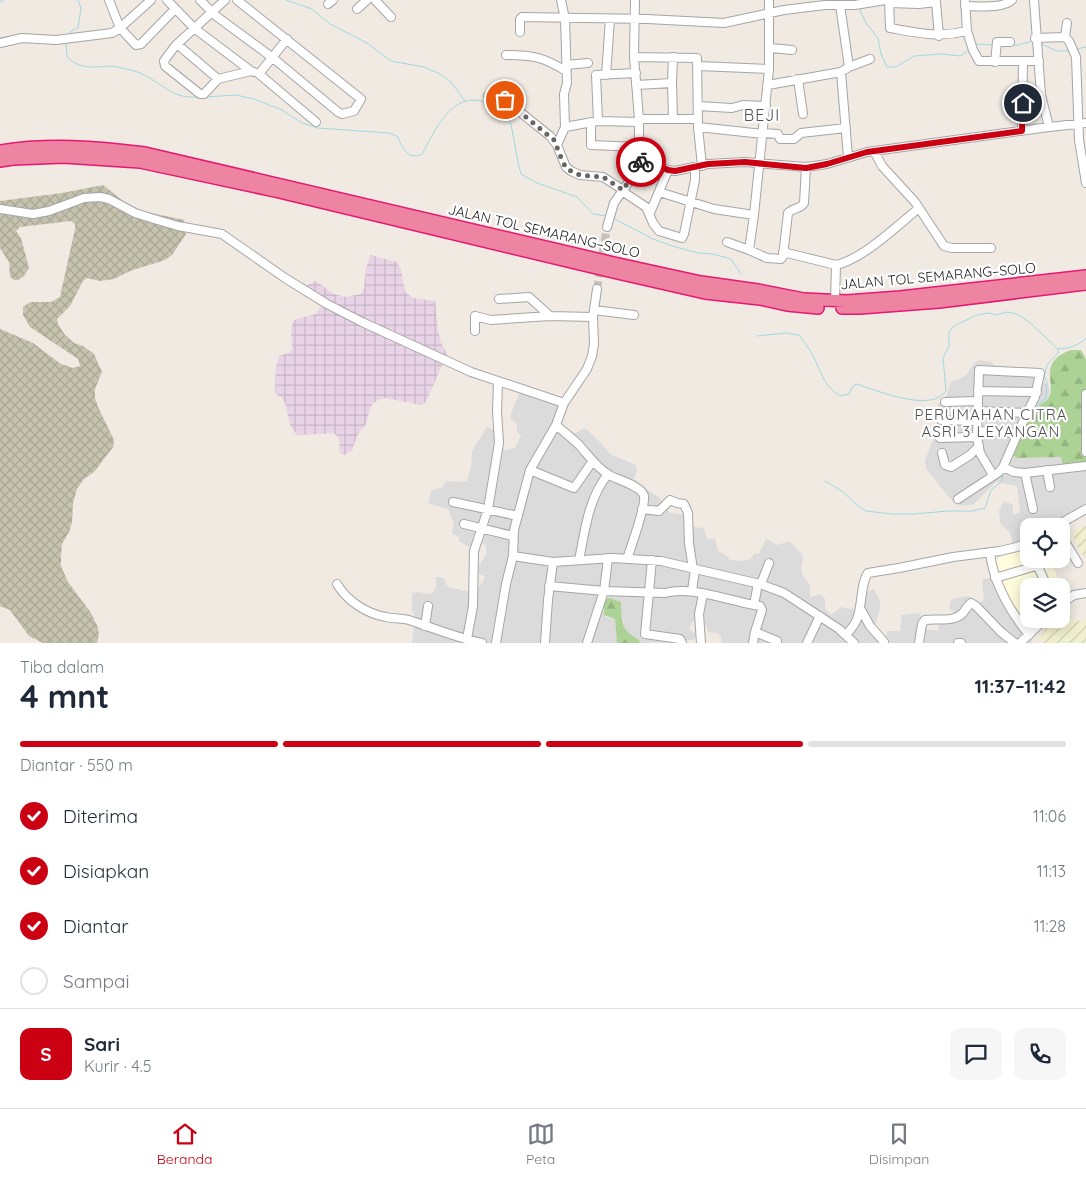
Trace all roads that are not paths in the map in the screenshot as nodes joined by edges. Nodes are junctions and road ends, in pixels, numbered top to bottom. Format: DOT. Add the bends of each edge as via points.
graph roads {
  1 [pos="108,0"];
  2 [pos="137,0"];
  3 [pos="151,0"];
  4 [pos="167,0"];
  5 [pos="200,0"];
  6 [pos="225,0"];
  7 [pos="236,0"];
  8 [pos="367,0"];
  9 [pos="375,0"];
  10 [pos="561,0"];
  11 [pos="769,0"];
  12 [pos="1012,0"];
  13 [pos="1034,0"];
  14 [pos="635,1"];
  15 [pos="888,1"];
  16 [pos="808,3"];
  17 [pos="965,3"];
  18 [pos="840,5"];
  19 [pos="141,9"];
  20 [pos="175,9"];
  21 [pos="357,9"];
  22 [pos="212,12"];
  23 [pos="768,13"];
  24 [pos="391,17"];
  25 [pos="565,19"];
  26 [pos="610,19"];
  27 [pos="634,19"];
  28 [pos="647,19"];
  29 [pos="1067,23"];
  30 [pos="120,28"];
  31 [pos="194,28"];
  32 [pos="967,31"];
  33 [pos="520,32"];
  34 [pos="939,36"];
  35 [pos="1065,37"];
  36 [pos="288,39"];
  37 [pos="1036,41"];
  38 [pos="1010,42"];
  39 [pos="0,43"];
  40 [pos="177,44"];
  41 [pos="770,48"];
  42 [pos="792,50"];
  43 [pos="506,55"];
  44 [pos="634,57"];
  45 [pos="673,57"];
  46 [pos="273,58"];
  47 [pos="870,59"];
  48 [pos="1023,61"];
  49 [pos="1039,61"];
  50 [pos="995,62"];
  51 [pos="588,63"];
  52 [pos="698,66"];
  53 [pos="849,67"];
  54 [pos="566,68"];
  55 [pos="770,69"];
  56 [pos="251,71"];
  57 [pos="841,72"];
  58 [pos="636,73"];
  59 [pos="260,74"];
  60 [pos="606,75"];
  61 [pos="218,78"];
  62 [pos="798,79"];
  63 [pos="672,83"];
  64 [pos="636,85"];
  65 [pos="768,85"];
  66 [pos="1024,95"];
  67 [pos="1041,95"];
  68 [pos="488,96"];
  69 [pos="1082,96"];
  70 [pos="698,106"];
  71 [pos="766,106"];
  72 [pos="803,114"];
  73 [pos="673,119"];
  74 [pos="639,120"];
  75 [pos="594,121"];
  76 [pos="316,122"];
  77 [pos="698,123"];
  78 [pos="1082,123"];
  79 [pos="565,127"];
  80 [pos="1049,127"];
  81 [pos="846,128"];
  82 [pos="1022,131"];
  83 [pos="763,134"];
  84 [pos="557,145"];
  85 [pos="639,146"];
  86 [pos="0,151"];
  87 [pos="874,151"];
  88 [pos="848,156"];
  89 [pos="0,161"];
  90 [pos="639,161"];
  91 [pos="1084,161"];
  92 [pos="760,164"];
  93 [pos="698,167"];
  94 [pos="806,168"];
  95 [pos="668,170"];
  96 [pos="1086,183"];
  97 [pos="622,191"];
  98 [pos="659,192"];
  99 [pos="690,202"];
  100 [pos="919,208"];
  101 [pos="0,209"];
  102 [pos="650,214"];
  103 [pos="754,215"];
  104 [pos="607,227"];
  105 [pos="727,242"];
  106 [pos="990,248"];
  107 [pos="750,250"];
  108 [pos="783,252"];
  109 [pos="836,265"];
  110 [pos="1086,276"];
  111 [pos="1086,284"];
  112 [pos="597,289"];
  113 [pos="498,299"];
  114 [pos="835,301"];
  115 [pos="593,313"];
  116 [pos="634,315"];
  117 [pos="550,316"];
  118 [pos="475,331"];
  119 [pos="498,382"];
  120 [pos="978,391"];
  121 [pos="1037,392"];
  122 [pos="1086,394"];
  123 [pos="977,401"];
  124 [pos="945,402"];
  125 [pos="564,403"];
  126 [pos="977,411"];
  127 [pos="1027,413"];
  128 [pos="941,420"];
  129 [pos="977,421"];
  130 [pos="556,426"];
  131 [pos="1017,433"];
  132 [pos="977,434"];
  133 [pos="940,438"];
  134 [pos="979,446"];
  135 [pos="1086,452"];
  136 [pos="942,454"];
  137 [pos="592,462"];
  138 [pos="1086,466"];
  139 [pos="1004,468"];
  140 [pos="530,470"];
  141 [pos="1047,470"];
  142 [pos="1026,473"];
  143 [pos="608,474"];
  144 [pos="993,476"];
  145 [pos="1050,487"];
  146 [pos="958,499"];
  147 [pos="453,502"];
  148 [pos="488,509"];
  149 [pos="642,509"];
  150 [pos="1033,509"];
  151 [pos="1086,509"];
  152 [pos="518,516"];
  153 [pos="1070,518"];
  154 [pos="464,524"];
  155 [pos="482,529"];
  156 [pos="514,536"];
  157 [pos="1020,545"];
  158 [pos="1070,550"];
  159 [pos="990,552"];
  160 [pos="513,556"];
  161 [pos="608,558"];
  162 [pos="627,559"];
  163 [pos="579,560"];
  164 [pos="652,560"];
  165 [pos="553,562"];
  166 [pos="769,563"];
  167 [pos="1078,563"];
  168 [pos="694,569"];
  169 [pos="995,578"];
  170 [pos="1044,578"];
  171 [pos="337,584"];
  172 [pos="760,584"];
  173 [pos="549,586"];
  174 [pos="604,591"];
  175 [pos="649,592"];
  176 [pos="692,592"];
  177 [pos="1086,593"];
  178 [pos="703,594"];
  179 [pos="1070,598"];
  180 [pos="754,605"];
  181 [pos="428,606"];
  182 [pos="860,608"];
  183 [pos="820,616"];
  184 [pos="424,626"];
  185 [pos="1036,628"];
  186 [pos="756,632"];
  187 [pos="846,635"];
  188 [pos="467,640"];
  189 [pos="777,640"];
  190 [pos="1025,640"];
  191 [pos="884,642"];
  192 [pos="482,643"];
  193 [pos="496,643"];
  194 [pos="546,643"];
  195 [pos="587,643"];
  196 [pos="682,643"];
  197 [pos="701,643"];
  198 [pos="753,643"];
  199 [pos="808,643"];
  200 [pos="854,643"];
  201 [pos="919,643"];
  202 [pos="1014,643"];
  1 -- 30 [label="street"];
  2 -- 19 [label="street"];
  3 -- 19 [label="street"];
  4 -- 20 [label="street"];
  5 -- 22 [label="street"];
  6 -- 22 [label="street"];
  7 -- 36 [label="street"];
  8 -- 21 [label="street"];
  9 -- 24 [label="street"];
  10 -- 25 [label="street"];
  11 -- 23 [label="street"];
  12 -- 17 [label="street" via="997,6"];
  13 -- 37 [label="street"];
  14 -- 27 [label="street"];
  14 -- 28 [label="street"];
  15 -- 18 [label="street"];
  15 -- 34 [label="street" via="890,28"];
  15 -- 34 [label="street" via="936,2"];
  16 -- 18 [label="street"];
  16 -- 23 [label="street"];
  17 -- 32 [label="street"];
  18 -- 53 [label="street"];
  19 -- 30 [label="street"];
  20 -- 30 [label="street" via="141,44 136,45"];
  20 -- 31 [label="street"];
  22 -- 31 [label="street"];
  22 -- 46 [label="street"];
  23 -- 28 [label="street" via="724,23"];
  23 -- 41 [label="street"];
  25 -- 26 [label="street"];
  25 -- 33 [label="street" via="522,17"];
  25 -- 54 [label="street"];
  26 -- 27 [label="street"];
  26 -- 60 [label="street"];
  27 -- 28 [label="street"];
  27 -- 44 [label="street"];
  29 -- 35 [label="street"];
  30 -- 39 [label="street" via="107,34 46,40 22,38"];
  31 -- 40 [label="street"];
  31 -- 56 [label="street"];
  32 -- 34 [label="street"];
  32 -- 50 [label="street" via="979,61"];
  35 -- 37 [label="street"];
  35 -- 69 [label="street" via="1070,41 1077,60"];
  36 -- 46 [label="street"];
  36 -- 46 [label="street" via="361,99 354,111 340,114"];
  37 -- 49 [label="street"];
  38 -- 50 [label="street" via="998,42"];
  40 -- 61 [label="street"];
  40 -- 61 [label="street" via="165,58 165,66 202,94"];
  41 -- 42 [label="street"];
  41 -- 55 [label="street"];
  43 -- 54 [label="street" via="539,57"];
  44 -- 45 [label="street"];
  44 -- 58 [label="street"];
  45 -- 52 [label="street" via="696,58"];
  45 -- 63 [label="street"];
  46 -- 59 [label="street"];
  47 -- 53 [label="street"];
  48 -- 49 [label="street"];
  48 -- 50 [label="street"];
  48 -- 66 [label="street"];
  49 -- 67 [label="street"];
  51 -- 54 [label="street"];
  52 -- 55 [label="street"];
  52 -- 70 [label="street"];
  53 -- 57 [label="street"];
  54 -- 79 [label="street"];
  55 -- 65 [label="street"];
  56 -- 59 [label="street"];
  56 -- 61 [label="street"];
  57 -- 62 [label="street"];
  57 -- 81 [label="street"];
  58 -- 60 [label="street"];
  58 -- 64 [label="street"];
  59 -- 76 [label="street"];
  60 -- 75 [label="street" via="595,76"];
  62 -- 65 [label="street"];
  62 -- 72 [label="street"];
  63 -- 64 [label="street"];
  63 -- 73 [label="street"];
  64 -- 74 [label="street"];
  65 -- 71 [label="street"];
  66 -- 67 [label="street"];
  66 -- 82 [label="street"];
  67 -- 80 [label="street"];
  68 -- 84 [label="street" via="495,95 505,100"];
  69 -- 78 [label="street"];
  70 -- 71 [label="street"];
  70 -- 77 [label="street"];
  71 -- 83 [label="street"];
  73 -- 74 [label="street"];
  73 -- 77 [label="street"];
  74 -- 75 [label="street"];
  74 -- 85 [label="street"];
  75 -- 79 [label="street"];
  75 -- 85 [label="street" via="591,145"];
  77 -- 83 [label="street"];
  77 -- 93 [label="street"];
  78 -- 80 [label="street"];
  78 -- 91 [label="street"];
  79 -- 84 [label="street"];
  80 -- 82 [label="street"];
  81 -- 83 [label="street" via="801,133 794,139 780,140 778,134"];
  81 -- 88 [label="street"];
  82 -- 87 [label="street"];
  83 -- 92 [label="street"];
  84 -- 97 [label="street" via="566,168 580,175 603,177"];
  85 -- 90 [label="street"];
  86 -- 114 [label="highway, JALAN TOL SEMARANG–SOLO" via="58,147 145,153 701,282"];
  87 -- 88 [label="street"];
  87 -- 100 [label="street" via="882,166"];
  88 -- 94 [label="street"];
  89 -- 111 [label="highway, JALAN TOL SEMARANG–SOLO" via="64,157 140,162 705,293 787,305 860,308"];
  90 -- 95 [label="street"];
  90 -- 97 [label="street"];
  91 -- 96 [label="street"];
  92 -- 93 [label="street" via="732,162"];
  92 -- 94 [label="street"];
  92 -- 103 [label="street"];
  93 -- 95 [label="street"];
  93 -- 99 [label="street"];
  94 -- 108 [label="street" via="804,203 788,213"];
  95 -- 98 [label="street"];
  97 -- 102 [label="street" via="644,205"];
  97 -- 104 [label="street"];
  98 -- 99 [label="street"];
  98 -- 102 [label="street"];
  99 -- 102 [label="street" via="682,238 659,231"];
  99 -- 103 [label="street" via="714,210"];
  100 -- 106 [label="street" via="946,247"];
  100 -- 109 [label="street" via="858,256"];
  101 -- 119 [label="street" via="33,214 84,198 100,197 166,223 222,234 327,304 428,353"];
  103 -- 107 [label="street"];
  105 -- 107 [label="street"];
  107 -- 108 [label="street" via="758,256 779,260"];
  108 -- 109 [label="street"];
  109 -- 114 [label="street"];
  110 -- 114 [label="highway, JALAN TOL SEMARANG–SOLO"];
  112 -- 115 [label="street"];
  113 -- 117 [label="street" via="530,297"];
  115 -- 116 [label="street"];
  115 -- 117 [label="street"];
  115 -- 125 [label="street" via="594,344 590,364"];
  117 -- 118 [label="street" via="491,320 475,316"];
  119 -- 125 [label="street"];
  119 -- 148 [label="street" via="499,443"];
  120 -- 121 [label="street"];
  120 -- 121 [label="street" via="978,371 981,369 1039,373"];
  120 -- 123 [label="street"];
  121 -- 127 [label="street"];
  122 -- 135 [label="street"];
  123 -- 124 [label="street"];
  123 -- 126 [label="street"];
  125 -- 130 [label="street"];
  126 -- 127 [label="street"];
  126 -- 129 [label="street"];
  127 -- 131 [label="street"];
  128 -- 129 [label="street"];
  129 -- 132 [label="street"];
  130 -- 137 [label="street" via="572,438"];
  130 -- 140 [label="street"];
  131 -- 132 [label="street"];
  131 -- 139 [label="street"];
  132 -- 133 [label="street"];
  132 -- 134 [label="street"];
  134 -- 136 [label="street" via="951,467 944,464"];
  134 -- 144 [label="street"];
  137 -- 140 [label="street" via="574,488"];
  137 -- 143 [label="street"];
  138 -- 141 [label="street"];
  139 -- 142 [label="street"];
  139 -- 144 [label="street"];
  140 -- 152 [label="street"];
  141 -- 142 [label="street"];
  141 -- 145 [label="street"];
  142 -- 150 [label="street"];
  143 -- 149 [label="street" via="643,493"];
  143 -- 163 [label="street" via="592,504"];
  144 -- 146 [label="street"];
  147 -- 148 [label="street"];
  148 -- 152 [label="street"];
  148 -- 155 [label="street"];
  149 -- 162 [label="street"];
  149 -- 168 [label="street" via="659,511 670,500 684,504 688,513 688,543"];
  151 -- 153 [label="street"];
  152 -- 156 [label="street"];
  154 -- 155 [label="street"];
  155 -- 156 [label="street"];
  155 -- 188 [label="street" via="474,551 473,606"];
  156 -- 160 [label="street"];
  157 -- 159 [label="street"];
  158 -- 167 [label="street"];
  159 -- 169 [label="street"];
  159 -- 182 [label="street" via="870,572 864,580"];
  160 -- 165 [label="street"];
  160 -- 193 [label="street"];
  161 -- 162 [label="street"];
  161 -- 163 [label="street"];
  161 -- 174 [label="street"];
  162 -- 164 [label="street"];
  163 -- 165 [label="street"];
  164 -- 168 [label="street"];
  164 -- 175 [label="street"];
  165 -- 173 [label="street"];
  166 -- 172 [label="street"];
  168 -- 172 [label="street"];
  168 -- 176 [label="street"];
  169 -- 170 [label="street" via="1036,566"];
  169 -- 190 [label="street"];
  171 -- 184 [label="street" via="345,596 366,610"];
  172 -- 180 [label="street"];
  172 -- 183 [label="street" via="784,593"];
  173 -- 174 [label="street"];
  173 -- 194 [label="street"];
  174 -- 175 [label="street"];
  174 -- 195 [label="street"];
  175 -- 176 [label="street"];
  175 -- 196 [label="street" via="645,634 680,639"];
  176 -- 178 [label="street"];
  177 -- 179 [label="street"];
  178 -- 180 [label="street"];
  178 -- 197 [label="street" via="699,614"];
  180 -- 186 [label="street" via="762,610"];
  181 -- 184 [label="street"];
  182 -- 187 [label="street"];
  182 -- 191 [label="street"];
  183 -- 187 [label="street"];
  183 -- 199 [label="street"];
  184 -- 188 [label="street"];
  185 -- 190 [label="street"];
  186 -- 189 [label="street"];
  186 -- 198 [label="street"];
  187 -- 200 [label="street"];
  188 -- 192 [label="street"];
  201 -- 202 [label="street" via="925,620 949,619 963,612 971,603"];
}
